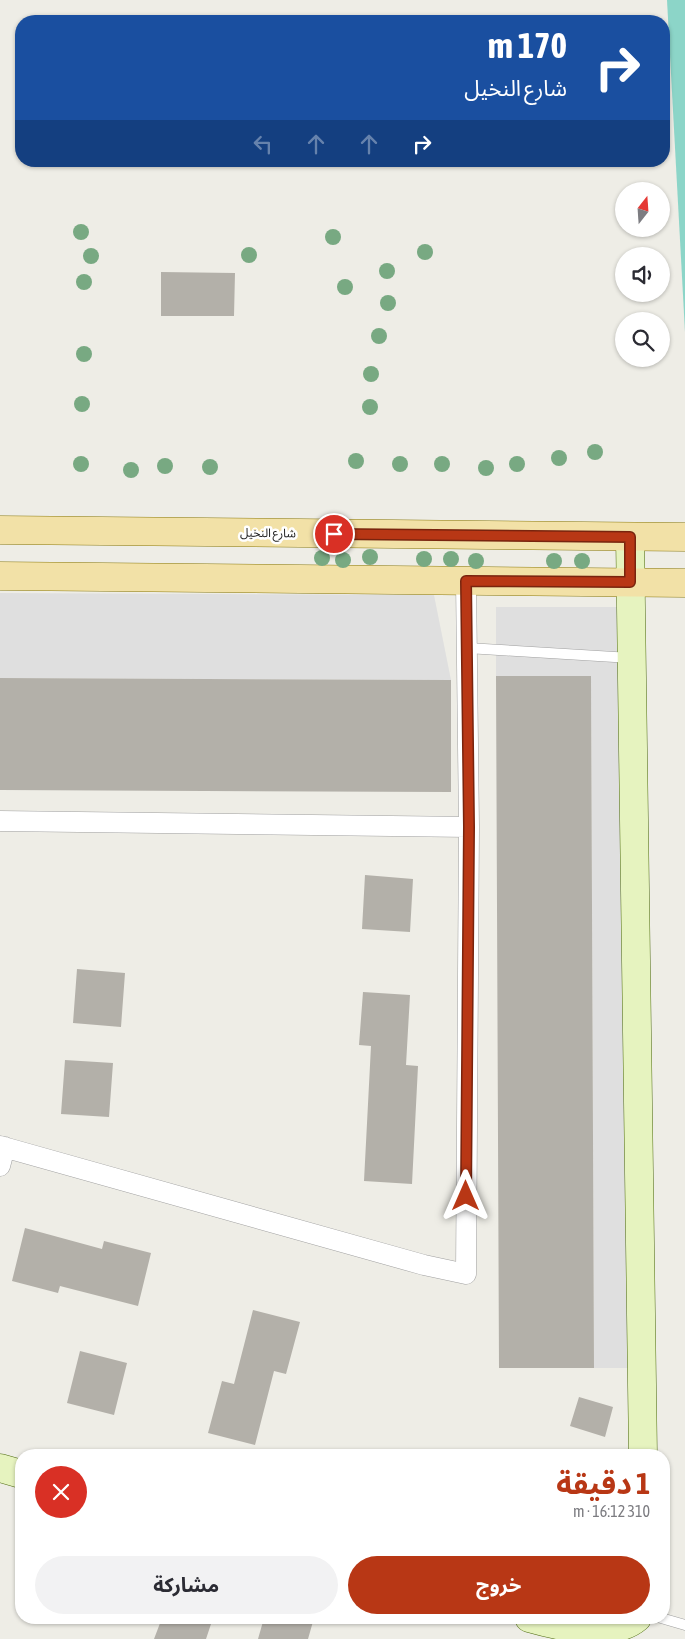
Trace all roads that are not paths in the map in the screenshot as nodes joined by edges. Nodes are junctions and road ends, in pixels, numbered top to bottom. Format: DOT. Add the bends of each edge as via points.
graph roads {
  1 [pos="0,530"];
  2 [pos="630,537"];
  3 [pos="685,537"];
  4 [pos="0,576"];
  5 [pos="466,581"];
  6 [pos="630,582"];
  7 [pos="685,583"];
  8 [pos="467,648"];
  9 [pos="631,658"];
  10 [pos="0,821"];
  11 [pos="469,827"];
  12 [pos="2,1153"];
  13 [pos="642,1449"];
  14 [pos="0,1468"];
  15 [pos="15,1472"];
  16 [pos="670,1621"];
  17 [pos="553,1624"];
  18 [pos="631,1624"];
  19 [pos="685,1625"];
  1 -- 2 [label="main road, شارع النخيل"];
  2 -- 3 [label="main road, شارع النخيل"];
  2 -- 6 [label="street"];
  4 -- 5 [label="main road"];
  5 -- 6 [label="main road"];
  5 -- 8 [label="street"];
  6 -- 7 [label="main road"];
  6 -- 9 [label="street"];
  8 -- 9 [label="lane"];
  8 -- 11 [label="street"];
  9 -- 13 [label="street"];
  10 -- 11 [label="street"];
  11 -- 12 [label="street" via="466,1274"];
  14 -- 15 [label="street"];
  16 -- 19 [label="lane"];
  17 -- 18 [label="street" via="600,1636 620,1632"];
}
